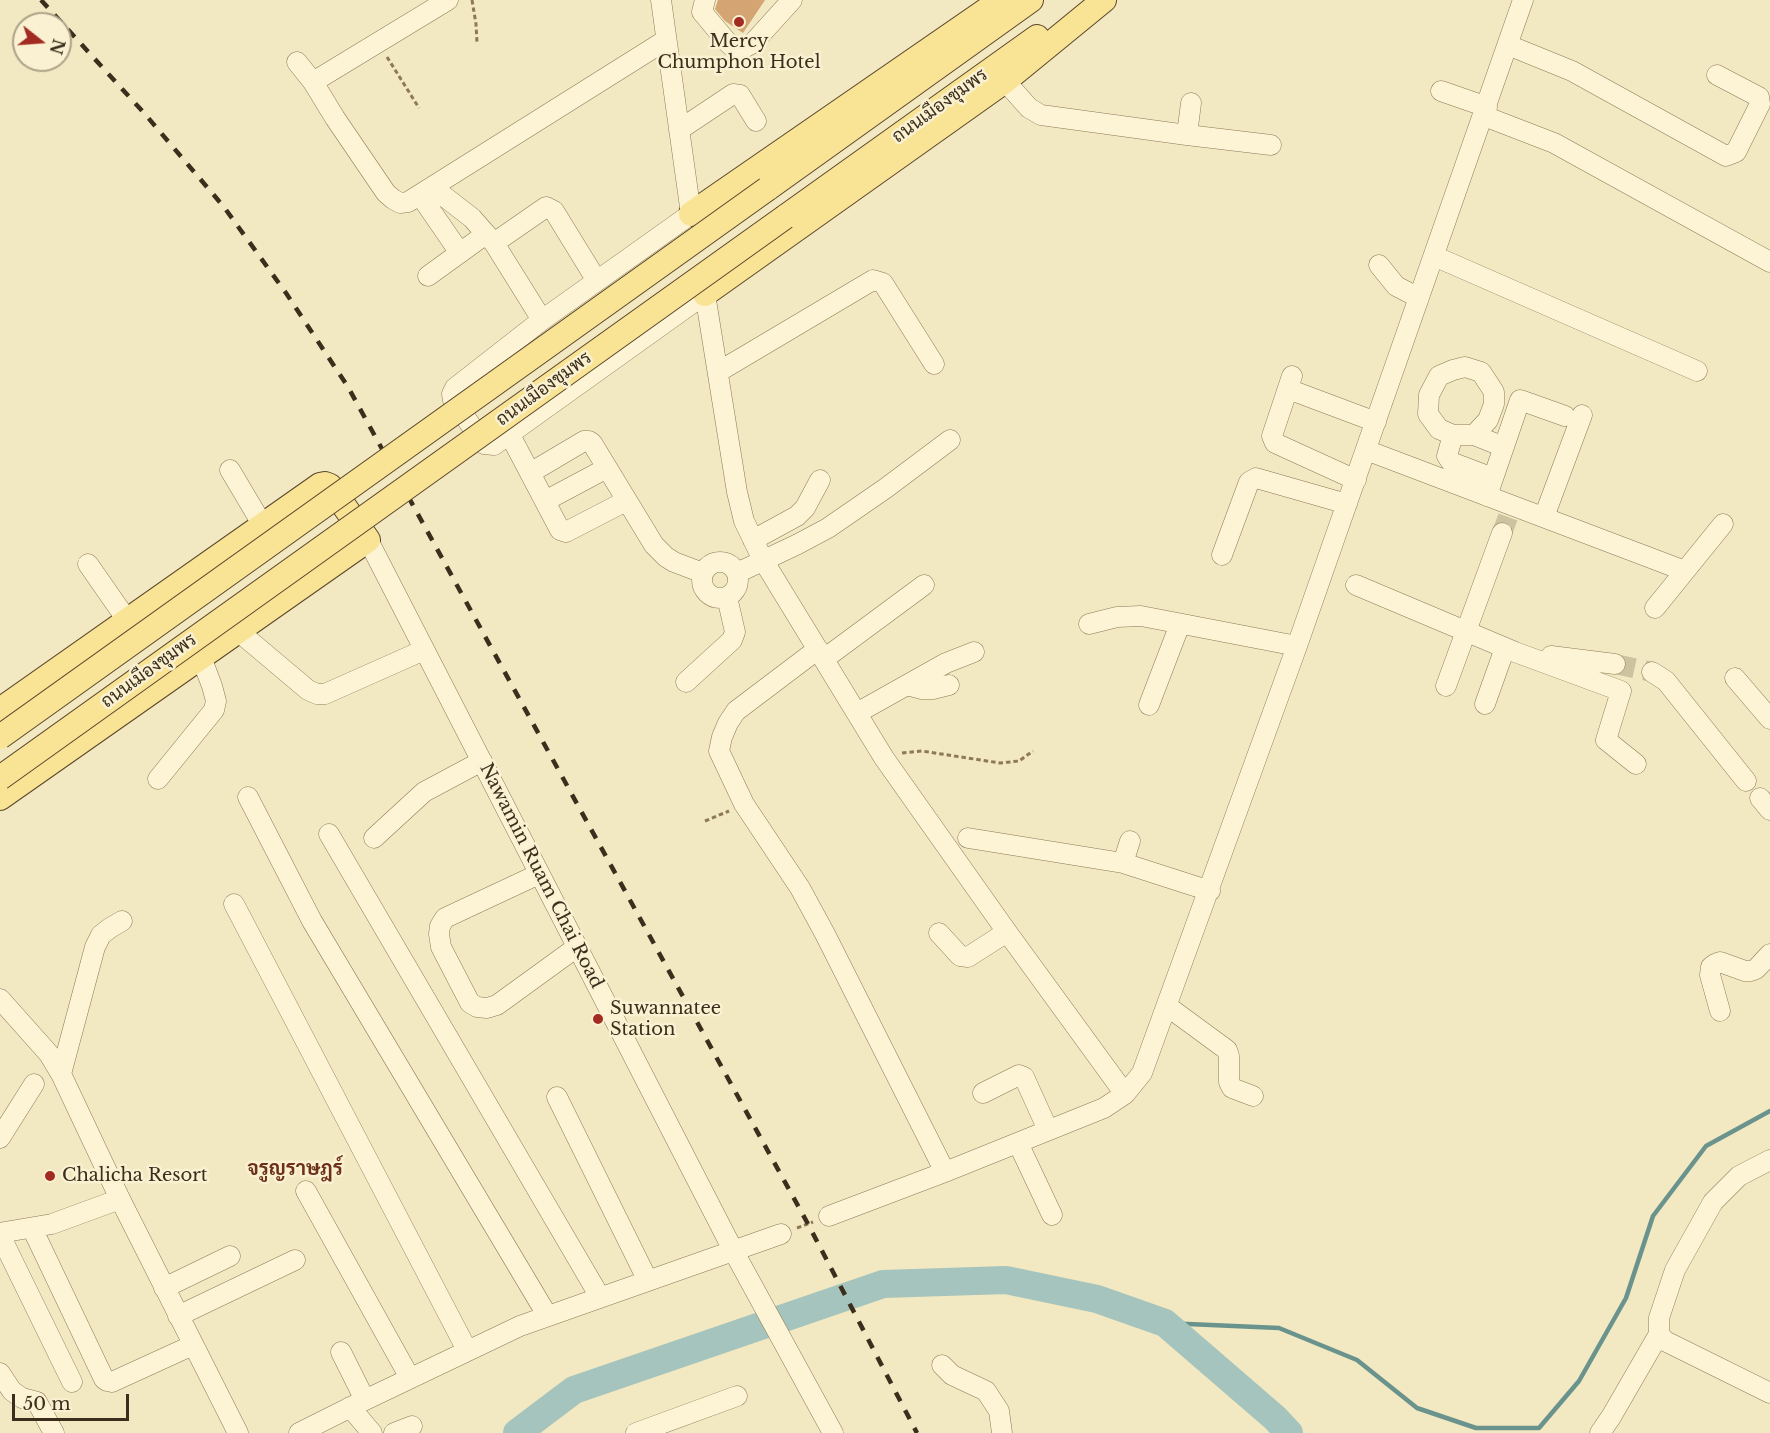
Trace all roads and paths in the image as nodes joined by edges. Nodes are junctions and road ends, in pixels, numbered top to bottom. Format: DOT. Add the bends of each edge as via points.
graph roads {
  1 [pos="448,0"];
  2 [pos="472,0"];
  3 [pos="661,0"];
  4 [pos="705,0"];
  5 [pos="792,0"];
  6 [pos="1001,0"];
  7 [pos="1031,0"];
  8 [pos="1089,0"];
  9 [pos="1104,0"];
  10 [pos="1523,0"];
  11 [pos="666,40"];
  12 [pos="378,43"];
  13 [pos="477,44"];
  14 [pos="1508,45"];
  15 [pos="297,62"];
  16 [pos="1716,75"];
  17 [pos="1005,81"];
  18 [pos="313,82"];
  19 [pos="1441,91"];
  20 [pos="1191,103"];
  21 [pos="419,108"];
  22 [pos="1485,111"];
  23 [pos="756,121"];
  24 [pos="679,130"];
  25 [pos="1187,135"];
  26 [pos="1271,145"];
  27 [pos="426,191"];
  28 [pos="691,214"];
  29 [pos="490,239"];
  30 [pos="460,253"];
  31 [pos="1434,256"];
  32 [pos="1770,262"];
  33 [pos="1379,265"];
  34 [pos="428,276"];
  35 [pos="597,281"];
  36 [pos="705,294"];
  37 [pos="1419,298"];
  38 [pos="542,320"];
  39 [pos="933,364"];
  40 [pos="1697,371"];
  41 [pos="718,372"];
  42 [pos="1376,422"];
  43 [pos="510,435"];
  44 [pos="1453,435"];
  45 [pos="1474,435"];
  46 [pos="950,440"];
  47 [pos="1504,447"];
  48 [pos="1366,450"];
  49 [pos="607,468"];
  50 [pos="230,470"];
  51 [pos="530,473"];
  52 [pos="820,480"];
  53 [pos="1356,480"];
  54 [pos="1490,487"];
  55 [pos="545,501"];
  56 [pos="626,501"];
  57 [pos="1347,504"];
  58 [pos="1544,517"];
  59 [pos="1507,519"];
  60 [pos="262,524"];
  61 [pos="1723,524"];
  62 [pos="368,540"];
  63 [pos="753,540"];
  64 [pos="1222,555"];
  65 [pos="763,561"];
  66 [pos="88,564"];
  67 [pos="1685,571"];
  68 [pos="703,573"];
  69 [pos="737,573"];
  70 [pos="924,585"];
  71 [pos="1356,585"];
  72 [pos="727,597"];
  73 [pos="1655,608"];
  74 [pos="127,620"];
  75 [pos="1089,624"];
  76 [pos="1180,624"];
  77 [pos="238,631"];
  78 [pos="1466,632"];
  79 [pos="1298,646"];
  80 [pos="424,650"];
  81 [pos="1510,650"];
  82 [pos="974,652"];
  83 [pos="821,654"];
  84 [pos="201,657"];
  85 [pos="1615,664"];
  86 [pos="1652,672"];
  87 [pos="1735,678"];
  88 [pos="686,682"];
  89 [pos="907,685"];
  90 [pos="949,685"];
  91 [pos="1446,686"];
  92 [pos="1485,704"];
  93 [pos="1149,705"];
  94 [pos="0,710"];
  95 [pos="856,713"];
  96 [pos="1770,719"];
  97 [pos="0,737"];
  98 [pos="1033,751"];
  99 [pos="884,758"];
  100 [pos="482,761"];
  101 [pos="1636,764"];
  102 [pos="0,778"];
  103 [pos="158,779"];
  104 [pos="1746,781"];
  105 [pos="248,796"];
  106 [pos="0,798"];
  107 [pos="744,804"];
  108 [pos="705,821"];
  109 [pos="329,834"];
  110 [pos="374,838"];
  111 [pos="968,838"];
  112 [pos="1130,842"];
  113 [pos="1123,863"];
  114 [pos="539,874"];
  115 [pos="1210,891"];
  116 [pos="234,904"];
  117 [pos="122,921"];
  118 [pos="1007,932"];
  119 [pos="939,933"];
  120 [pos="577,947"];
  121 [pos="1770,954"];
  122 [pos="0,999"];
  123 [pos="1167,1006"];
  124 [pos="1720,1011"];
  125 [pos="61,1074"];
  126 [pos="34,1084"];
  127 [pos="983,1093"];
  128 [pos="1125,1094"];
  129 [pos="1253,1096"];
  130 [pos="557,1097"];
  131 [pos="1048,1131"];
  132 [pos="0,1138"];
  133 [pos="1018,1143"];
  134 [pos="1770,1161"];
  135 [pos="945,1172"];
  136 [pos="306,1191"];
  137 [pos="120,1199"];
  138 [pos="1052,1215"];
  139 [pos="829,1216"];
  140 [pos="32,1228"];
  141 [pos="0,1234"];
  142 [pos="781,1234"];
  143 [pos="734,1252"];
  144 [pos="231,1256"];
  145 [pos="295,1260"];
  146 [pos="648,1281"];
  147 [pos="164,1288"];
  148 [pos="600,1297"];
  149 [pos="547,1315"];
  150 [pos="178,1316"];
  151 [pos="1659,1334"];
  152 [pos="193,1345"];
  153 [pos="467,1350"];
  154 [pos="341,1352"];
  155 [pos="942,1365"];
  156 [pos="0,1373"];
  157 [pos="410,1378"];
  158 [pos="72,1382"];
  159 [pos="1770,1393"];
  160 [pos="737,1396"];
  161 [pos="358,1403"];
  162 [pos="638,1432"];
  163 [pos="54,1433"];
  164 [pos="238,1433"];
  165 [pos="299,1433"];
  166 [pos="372,1433"];
  167 [pos="833,1433"];
  168 [pos="1002,1433"];
  169 [pos="1600,1433"];
  1 -- 12 [label="street"];
  2 -- 13 [label="path"];
  3 -- 11 [label="street"];
  4 -- 5 [label="street" via="702,12 728,43 742,49 753,43"];
  6 -- 28 [label="main road"];
  7 -- 97 [label="main road, ถนนเมืองชุมพร, bridge"];
  8 -- 102 [label="main road, ถนนเมืองชุมพร, bridge"];
  9 -- 17 [label="main road"];
  10 -- 14 [label="street"];
  11 -- 24 [label="street"];
  11 -- 27 [label="street"];
  12 -- 18 [label="street"];
  12 -- 21 [label="path"];
  14 -- 16 [label="street" via="1572,71 1726,156 1736,153 1760,104 1759,97"];
  14 -- 22 [label="street"];
  15 -- 18 [label="street"];
  17 -- 25 [label="street" via="1029,108 1041,114"];
  17 -- 36 [label="main road"];
  18 -- 27 [label="street" via="393,200 408,202"];
  19 -- 22 [label="street"];
  20 -- 25 [label="street"];
  22 -- 31 [label="street"];
  22 -- 32 [label="street" via="1554,143"];
  23 -- 24 [label="street" via="740,94 733,94"];
  24 -- 28 [label="street"];
  25 -- 26 [label="street"];
  27 -- 29 [label="street" via="472,218"];
  27 -- 30 [label="street"];
  28 -- 35 [label="street"];
  29 -- 30 [label="street"];
  29 -- 35 [label="street" via="546,207 554,211"];
  29 -- 38 [label="street"];
  30 -- 34 [label="street"];
  31 -- 37 [label="street"];
  31 -- 40 [label="street"];
  33 -- 37 [label="street" via="1396,286"];
  35 -- 38 [label="street"];
  36 -- 41 [label="street"];
  36 -- 43 [label="street"];
  37 -- 42 [label="street"];
  38 -- 43 [label="street" via="452,394 484,444 494,445"];
  39 -- 41 [label="street" via="883,283 873,280"];
  41 -- 63 [label="street" via="737,492"];
  42 -- 48 [label="street"];
  42 -- 53 [label="street" via="1290,382 1272,436 1275,443"];
  43 -- 51 [label="street"];
  44 -- 45 [label="street"];
  44 -- 45 [label="street" via="1440,429 1428,414 1430,396 1439,376 1465,367 1481,372 1494,392 1488,420"];
  44 -- 54 [label="street" via="1447,456 1451,462"];
  45 -- 47 [label="street"];
  46 -- 65 [label="street" via="828,528"];
  47 -- 54 [label="street"];
  47 -- 58 [label="street" via="1520,400 1574,416"];
  48 -- 53 [label="street"];
  48 -- 54 [label="street"];
  49 -- 51 [label="street" via="592,443 584,441"];
  49 -- 55 [label="street"];
  49 -- 56 [label="street"];
  50 -- 60 [label="street"];
  51 -- 55 [label="street"];
  52 -- 63 [label="street" via="797,516"];
  53 -- 57 [label="street"];
  54 -- 59 [label="street"];
  55 -- 56 [label="street" via="560,530 566,532"];
  56 -- 68 [label="street" via="666,557"];
  57 -- 64 [label="street" via="1256,478 1249,482"];
  57 -- 79 [label="street"];
  58 -- 59 [label="street"];
  58 -- 67 [label="street"];
  59 -- 78 [label="street"];
  60 -- 62 [label="main road" via="325,484"];
  60 -- 74 [label="main road"];
  61 -- 67 [label="street"];
  62 -- 77 [label="main road"];
  62 -- 80 [label="street, Nawamin Ruam Chai Road"];
  63 -- 65 [label="street"];
  65 -- 69 [label="street"];
  65 -- 83 [label="street"];
  66 -- 74 [label="street"];
  67 -- 73 [label="street"];
  68 -- 69 [label="street" via="720,561"];
  68 -- 72 [label="street" via="707,593"];
  69 -- 72 [label="street" via="737,587"];
  70 -- 83 [label="street"];
  71 -- 78 [label="street"];
  72 -- 88 [label="street" via="735,632 732,640"];
  74 -- 94 [label="main road"];
  75 -- 76 [label="street" via="1141,616"];
  76 -- 79 [label="street"];
  76 -- 93 [label="street"];
  77 -- 80 [label="street" via="317,694 325,694"];
  77 -- 84 [label="main road"];
  78 -- 81 [label="street"];
  78 -- 91 [label="street"];
  79 -- 115 [label="street"];
  80 -- 100 [label="street, Nawamin Ruam Chai Road"];
  81 -- 85 [label="street"];
  81 -- 92 [label="street"];
  81 -- 101 [label="street" via="1621,691 1606,740"];
  82 -- 89 [label="street"];
  83 -- 95 [label="street"];
  83 -- 107 [label="street" via="736,711 728,723 719,751"];
  84 -- 103 [label="street" via="216,701 214,710"];
  84 -- 106 [label="main road"];
  86 -- 104 [label="street" via="1666,681"];
  87 -- 96 [label="street"];
  89 -- 90 [label="street" via="933,689"];
  89 -- 95 [label="street"];
  95 -- 99 [label="street"];
  98 -- 99 [label="path" via="1020,761 1000,763 922,751"];
  99 -- 118 [label="street"];
  100 -- 110 [label="street" via="424,792"];
  100 -- 114 [label="street, Nawamin Ruam Chai Road"];
  105 -- 149 [label="street" via="312,921"];
  107 -- 108 [label="path"];
  107 -- 135 [label="street" via="800,888"];
  109 -- 148 [label="street"];
  111 -- 113 [label="street"];
  112 -- 113 [label="street"];
  113 -- 115 [label="street"];
  114 -- 120 [label="street, Nawamin Ruam Chai Road"];
  114 -- 120 [label="street" via="445,918 440,926 441,947 470,1003 487,1008 497,1005"];
  115 -- 123 [label="street"];
  116 -- 153 [label="street"];
  117 -- 125 [label="street" via="101,935 95,946"];
  118 -- 119 [label="street" via="968,957 960,956"];
  118 -- 128 [label="street"];
  120 -- 143 [label="street, Nawamin Ruam Chai Road"];
  121 -- 124 [label="street" via="1751,971 1720,962 1711,967"];
  122 -- 125 [label="street" via="49,1054"];
  123 -- 128 [label="street" via="1142,1072"];
  123 -- 129 [label="street" via="1227,1050 1232,1088"];
  125 -- 137 [label="street"];
  126 -- 132 [label="street"];
  127 -- 131 [label="street" via="1019,1075 1024,1077"];
  128 -- 131 [label="street" via="1104,1108"];
  130 -- 146 [label="street"];
  131 -- 133 [label="street"];
  133 -- 135 [label="street"];
  133 -- 138 [label="street"];
  134 -- 151 [label="street" via="1740,1176 1713,1202 1675,1270 1659,1318"];
  135 -- 139 [label="street"];
  136 -- 157 [label="street"];
  137 -- 140 [label="street"];
  137 -- 147 [label="street"];
  139 -- 142 [label="path"];
  140 -- 141 [label="street"];
  140 -- 152 [label="street" via="104,1379 112,1382"];
  141 -- 158 [label="street"];
  142 -- 143 [label="street"];
  143 -- 146 [label="street"];
  143 -- 167 [label="street, Nawamin Ruam Chai Road"];
  144 -- 147 [label="street"];
  145 -- 150 [label="street"];
  146 -- 148 [label="street"];
  147 -- 150 [label="street"];
  148 -- 149 [label="street"];
  149 -- 153 [label="street"];
  150 -- 152 [label="street"];
  151 -- 159 [label="street" via="1665,1341"];
  151 -- 169 [label="street"];
  152 -- 164 [label="street"];
  153 -- 157 [label="street"];
  154 -- 161 [label="street"];
  155 -- 168 [label="street" via="952,1375 986,1391 999,1411"];
  156 -- 163 [label="street" via="12,1391 38,1402"];
  157 -- 161 [label="street"];
  160 -- 162 [label="street"];
  161 -- 165 [label="street"];
  161 -- 166 [label="street"];
}
